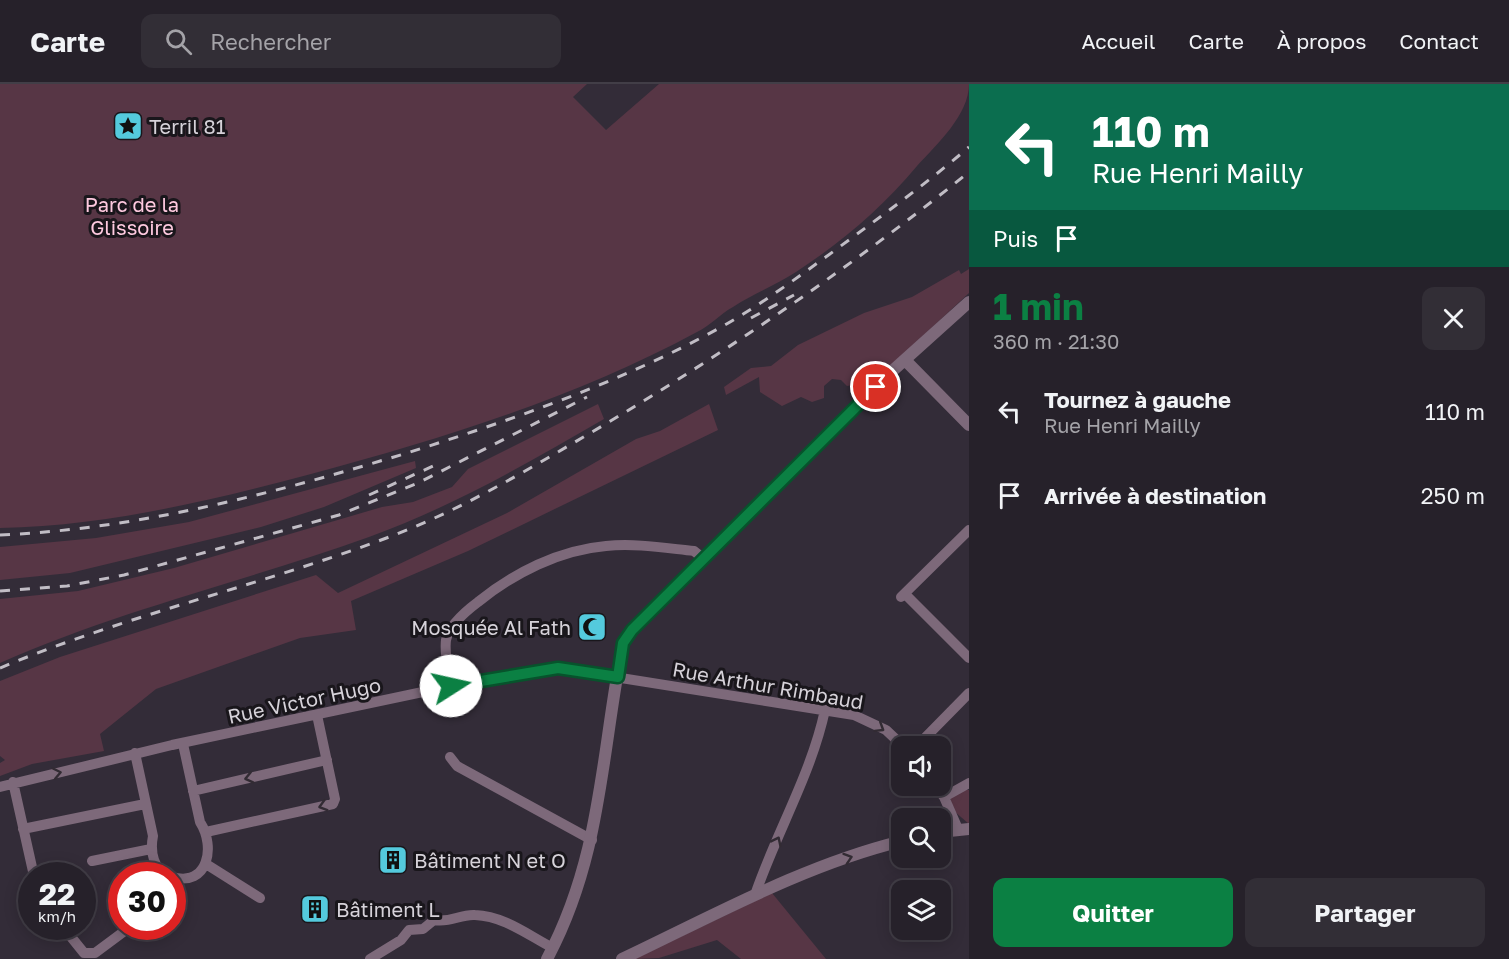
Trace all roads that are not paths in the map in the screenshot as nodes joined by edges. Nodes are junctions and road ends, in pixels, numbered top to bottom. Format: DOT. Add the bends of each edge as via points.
graph roads {
  1 [pos="969,302"];
  2 [pos="905,360"];
  3 [pos="969,425"];
  4 [pos="969,530"];
  5 [pos="704,559"];
  6 [pos="969,658"];
  7 [pos="618,677"];
  8 [pos="451,686"];
  9 [pos="969,693"];
  10 [pos="825,710"];
  11 [pos="317,716"];
  12 [pos="892,736"];
  13 [pos="927,736"];
  14 [pos="183,744"];
  15 [pos="135,753"];
  16 [pos="450,757"];
  17 [pos="327,760"];
  18 [pos="13,782"];
  19 [pos="969,783"];
  20 [pos="0,787"];
  21 [pos="193,790"];
  22 [pos="951,792"];
  23 [pos="944,796"];
  24 [pos="146,804"];
  25 [pos="23,829"];
  26 [pos="964,829"];
  27 [pos="206,832"];
  28 [pos="592,840"];
  29 [pos="891,844"];
  30 [pos="151,849"];
  31 [pos="92,861"];
  32 [pos="31,862"];
  33 [pos="155,862"];
  34 [pos="206,864"];
  35 [pos="186,877"];
  36 [pos="755,895"];
  37 [pos="260,898"];
  38 [pos="74,940"];
  39 [pos="112,940"];
  40 [pos="550,954"];
  41 [pos="370,959"];
  42 [pos="622,959"];
  1 -- 2 [label="street"];
  2 -- 3 [label="street"];
  2 -- 5 [label="street"];
  4 -- 6 [label="street" via="904,596"];
  5 -- 7 [label="street" via="632,630 623,643"];
  5 -- 8 [label="street" via="694,551 606,546 571,552 534,566 498,586 451,629 446,639"];
  7 -- 8 [label="street, Rue Victor Hugo" via="558,668"];
  7 -- 10 [label="street, Rue Arthur Rimbaud"];
  7 -- 28 [label="street"];
  8 -- 11 [label="street, Rue Victor Hugo"];
  9 -- 13 [label="street"];
  10 -- 12 [label="street, Rue Arthur Rimbaud, one-way" via="870,721"];
  36 -- 10 [label="street, one-way" via="792,810"];
  11 -- 14 [label="street, Rue Victor Hugo"];
  11 -- 17 [label="street"];
  14 -- 15 [label="street, Rue Victor Hugo"];
  14 -- 21 [label="street"];
  18 -- 15 [label="street, Rue Victor Hugo, one-way"];
  15 -- 24 [label="street"];
  16 -- 28 [label="street" via="457,766"];
  17 -- 21 [label="street, one-way"];
  17 -- 27 [label="street, one-way" via="333,804"];
  18 -- 20 [label="street, Rue Victor Hugo"];
  18 -- 25 [label="street"];
  19 -- 22 [label="street"];
  21 -- 27 [label="street"];
  23 -- 26 [label="street"];
  24 -- 25 [label="street"];
  24 -- 30 [label="street" via="153,836"];
  25 -- 32 [label="street"];
  27 -- 34 [label="street" via="210,849"];
  28 -- 40 [label="street" via="571,911"];
  36 -- 29 [label="street, one-way" via="827,864"];
  30 -- 31 [label="street"];
  30 -- 33 [label="street"];
  34 -- 35 [label="street"];
  34 -- 37 [label="street"];
  36 -- 42 [label="street"];
  38 -- 39 [label="street" via="84,953 95,953"];
  40 -- 41 [label="street" via="500,919 472,915 447,922 434,920 423,929 409,930 401,940"];
}
